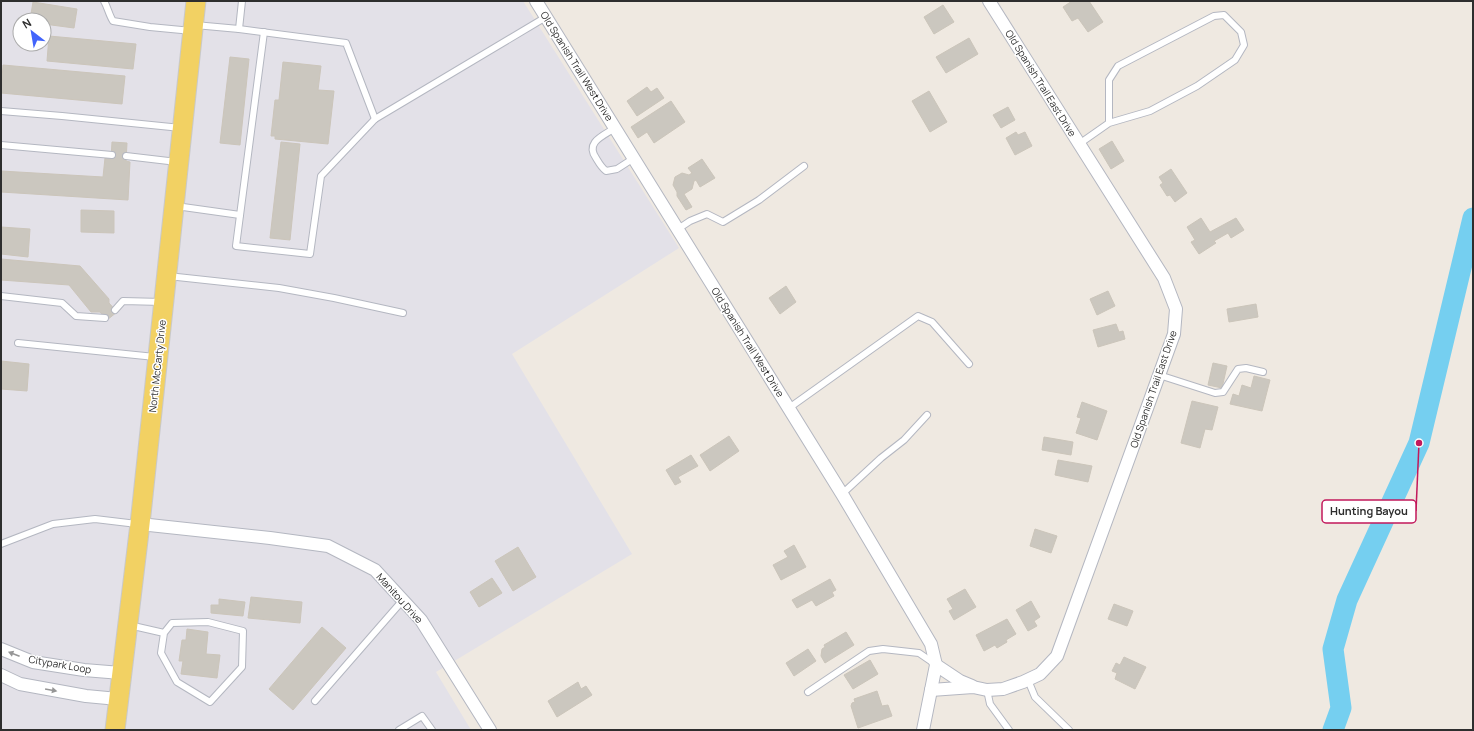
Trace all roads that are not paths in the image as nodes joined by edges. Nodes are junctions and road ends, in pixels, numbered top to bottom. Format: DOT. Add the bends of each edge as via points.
graph roads {
  1 [pos="104,1"];
  2 [pos="196,1"];
  3 [pos="242,1"];
  4 [pos="536,1"];
  5 [pos="989,1"];
  6 [pos="546,17"];
  7 [pos="194,28"];
  8 [pos="239,29"];
  9 [pos="264,32"];
  10 [pos="1,111"];
  11 [pos="375,118"];
  12 [pos="1109,123"];
  13 [pos="183,128"];
  14 [pos="615,128"];
  15 [pos="1079,144"];
  16 [pos="1,145"];
  17 [pos="112,155"];
  18 [pos="126,156"];
  19 [pos="634,158"];
  20 [pos="179,163"];
  21 [pos="804,166"];
  22 [pos="174,206"];
  23 [pos="240,215"];
  24 [pos="678,229"];
  25 [pos="167,276"];
  26 [pos="1,296"];
  27 [pos="164,302"];
  28 [pos="115,310"];
  29 [pos="403,313"];
  30 [pos="105,318"];
  31 [pos="18,343"];
  32 [pos="158,357"];
  33 [pos="969,364"];
  34 [pos="1263,372"];
  35 [pos="1159,375"];
  36 [pos="790,408"];
  37 [pos="927,415"];
  38 [pos="842,494"];
  39 [pos="140,524"];
  40 [pos="1,544"];
  41 [pos="403,600"];
  42 [pos="128,624"];
  43 [pos="164,633"];
  44 [pos="1,649"];
  45 [pos="936,665"];
  46 [pos="121,673"];
  47 [pos="1,675"];
  48 [pos="1028,680"];
  49 [pos="973,687"];
  50 [pos="931,690"];
  51 [pos="987,690"];
  52 [pos="808,692"];
  53 [pos="118,698"];
  54 [pos="315,701"];
  55 [pos="115,730"];
  56 [pos="399,730"];
  57 [pos="432,730"];
  58 [pos="490,730"];
  59 [pos="923,730"];
  60 [pos="1009,730"];
  61 [pos="1069,730"];
  1 -- 7 [label="lane" via="113,22 150,27"];
  2 -- 7 [label="main road, North McCarty Drive"];
  3 -- 8 [label="lane"];
  4 -- 6 [label="street, Old Spanish Trail West Drive"];
  5 -- 15 [label="street, Old Spanish Trail East Drive"];
  6 -- 11 [label="lane"];
  6 -- 14 [label="street, Old Spanish Trail West Drive"];
  7 -- 8 [label="lane"];
  7 -- 13 [label="main road, North McCarty Drive"];
  8 -- 9 [label="lane"];
  9 -- 11 [label="lane" via="346,43"];
  9 -- 23 [label="lane"];
  10 -- 13 [label="lane"];
  11 -- 23 [label="lane" via="321,176 310,254 236,246"];
  12 -- 12 [label="lane" via="1109,80 1118,66 1214,16 1224,16 1241,32 1244,44 1235,60 1197,86 1150,111"];
  12 -- 15 [label="lane"];
  13 -- 20 [label="main road, North McCarty Drive"];
  14 -- 19 [label="street, Old Spanish Trail West Drive"];
  14 -- 19 [label="lane" via="592,146 601,167 606,171 617,169"];
  15 -- 35 [label="street, Old Spanish Trail East Drive" via="1164,278 1176,309 1174,334"];
  16 -- 17 [label="lane"];
  18 -- 20 [label="lane"];
  19 -- 24 [label="street, Old Spanish Trail West Drive"];
  20 -- 22 [label="main road, North McCarty Drive"];
  21 -- 24 [label="lane" via="759,200 723,222 707,214 690,220"];
  22 -- 23 [label="lane"];
  22 -- 25 [label="main road, North McCarty Drive"];
  24 -- 36 [label="street, Old Spanish Trail West Drive"];
  25 -- 27 [label="main road, North McCarty Drive"];
  25 -- 29 [label="lane" via="279,288"];
  26 -- 30 [label="lane" via="62,303 76,316"];
  27 -- 28 [label="lane" via="123,301"];
  27 -- 32 [label="main road, North McCarty Drive"];
  31 -- 32 [label="lane"];
  32 -- 39 [label="main road, North McCarty Drive"];
  33 -- 36 [label="lane" via="932,322 918,316"];
  34 -- 35 [label="lane" via="1238,369 1223,392 1216,393"];
  35 -- 48 [label="street, Old Spanish Trail East Drive" via="1057,656 1040,674"];
  36 -- 38 [label="street, Old Spanish Trail West Drive"];
  37 -- 38 [label="lane" via="904,440"];
  38 -- 45 [label="street, Old Spanish Trail West Drive" via="931,644"];
  39 -- 40 [label="lane" via="95,519 53,524"];
  39 -- 41 [label="street, Manitou Drive" via="328,546 375,570"];
  39 -- 42 [label="main road, North McCarty Drive"];
  41 -- 54 [label="lane"];
  41 -- 58 [label="street, Manitou Drive" via="421,620"];
  42 -- 43 [label="lane"];
  42 -- 46 [label="main road, North McCarty Drive"];
  43 -- 43 [label="lane" via="160,653 177,682 210,702 242,667 243,631 208,622 172,623"];
  46 -- 44 [label="street, Citypark Loop, one-way" via="34,662"];
  45 -- 49 [label="street"];
  45 -- 50 [label="street, Old Spanish Trail West Drive"];
  45 -- 52 [label="lane" via="920,653 883,648 869,651"];
  46 -- 53 [label="main road, North McCarty Drive"];
  47 -- 53 [label="street, one-way" via="20,684 86,696"];
  48 -- 51 [label="street, Old Spanish Trail East Drive" via="1003,689"];
  48 -- 61 [label="lane" via="1035,697"];
  49 -- 50 [label="street, Old Spanish Trail East Drive"];
  49 -- 51 [label="street, Old Spanish Trail East Drive"];
  50 -- 59 [label="street, Old Spanish Trail West Drive"];
  51 -- 60 [label="lane" via="990,704"];
  53 -- 55 [label="main road, North McCarty Drive"];
  56 -- 57 [label="lane" via="422,716"];
}
